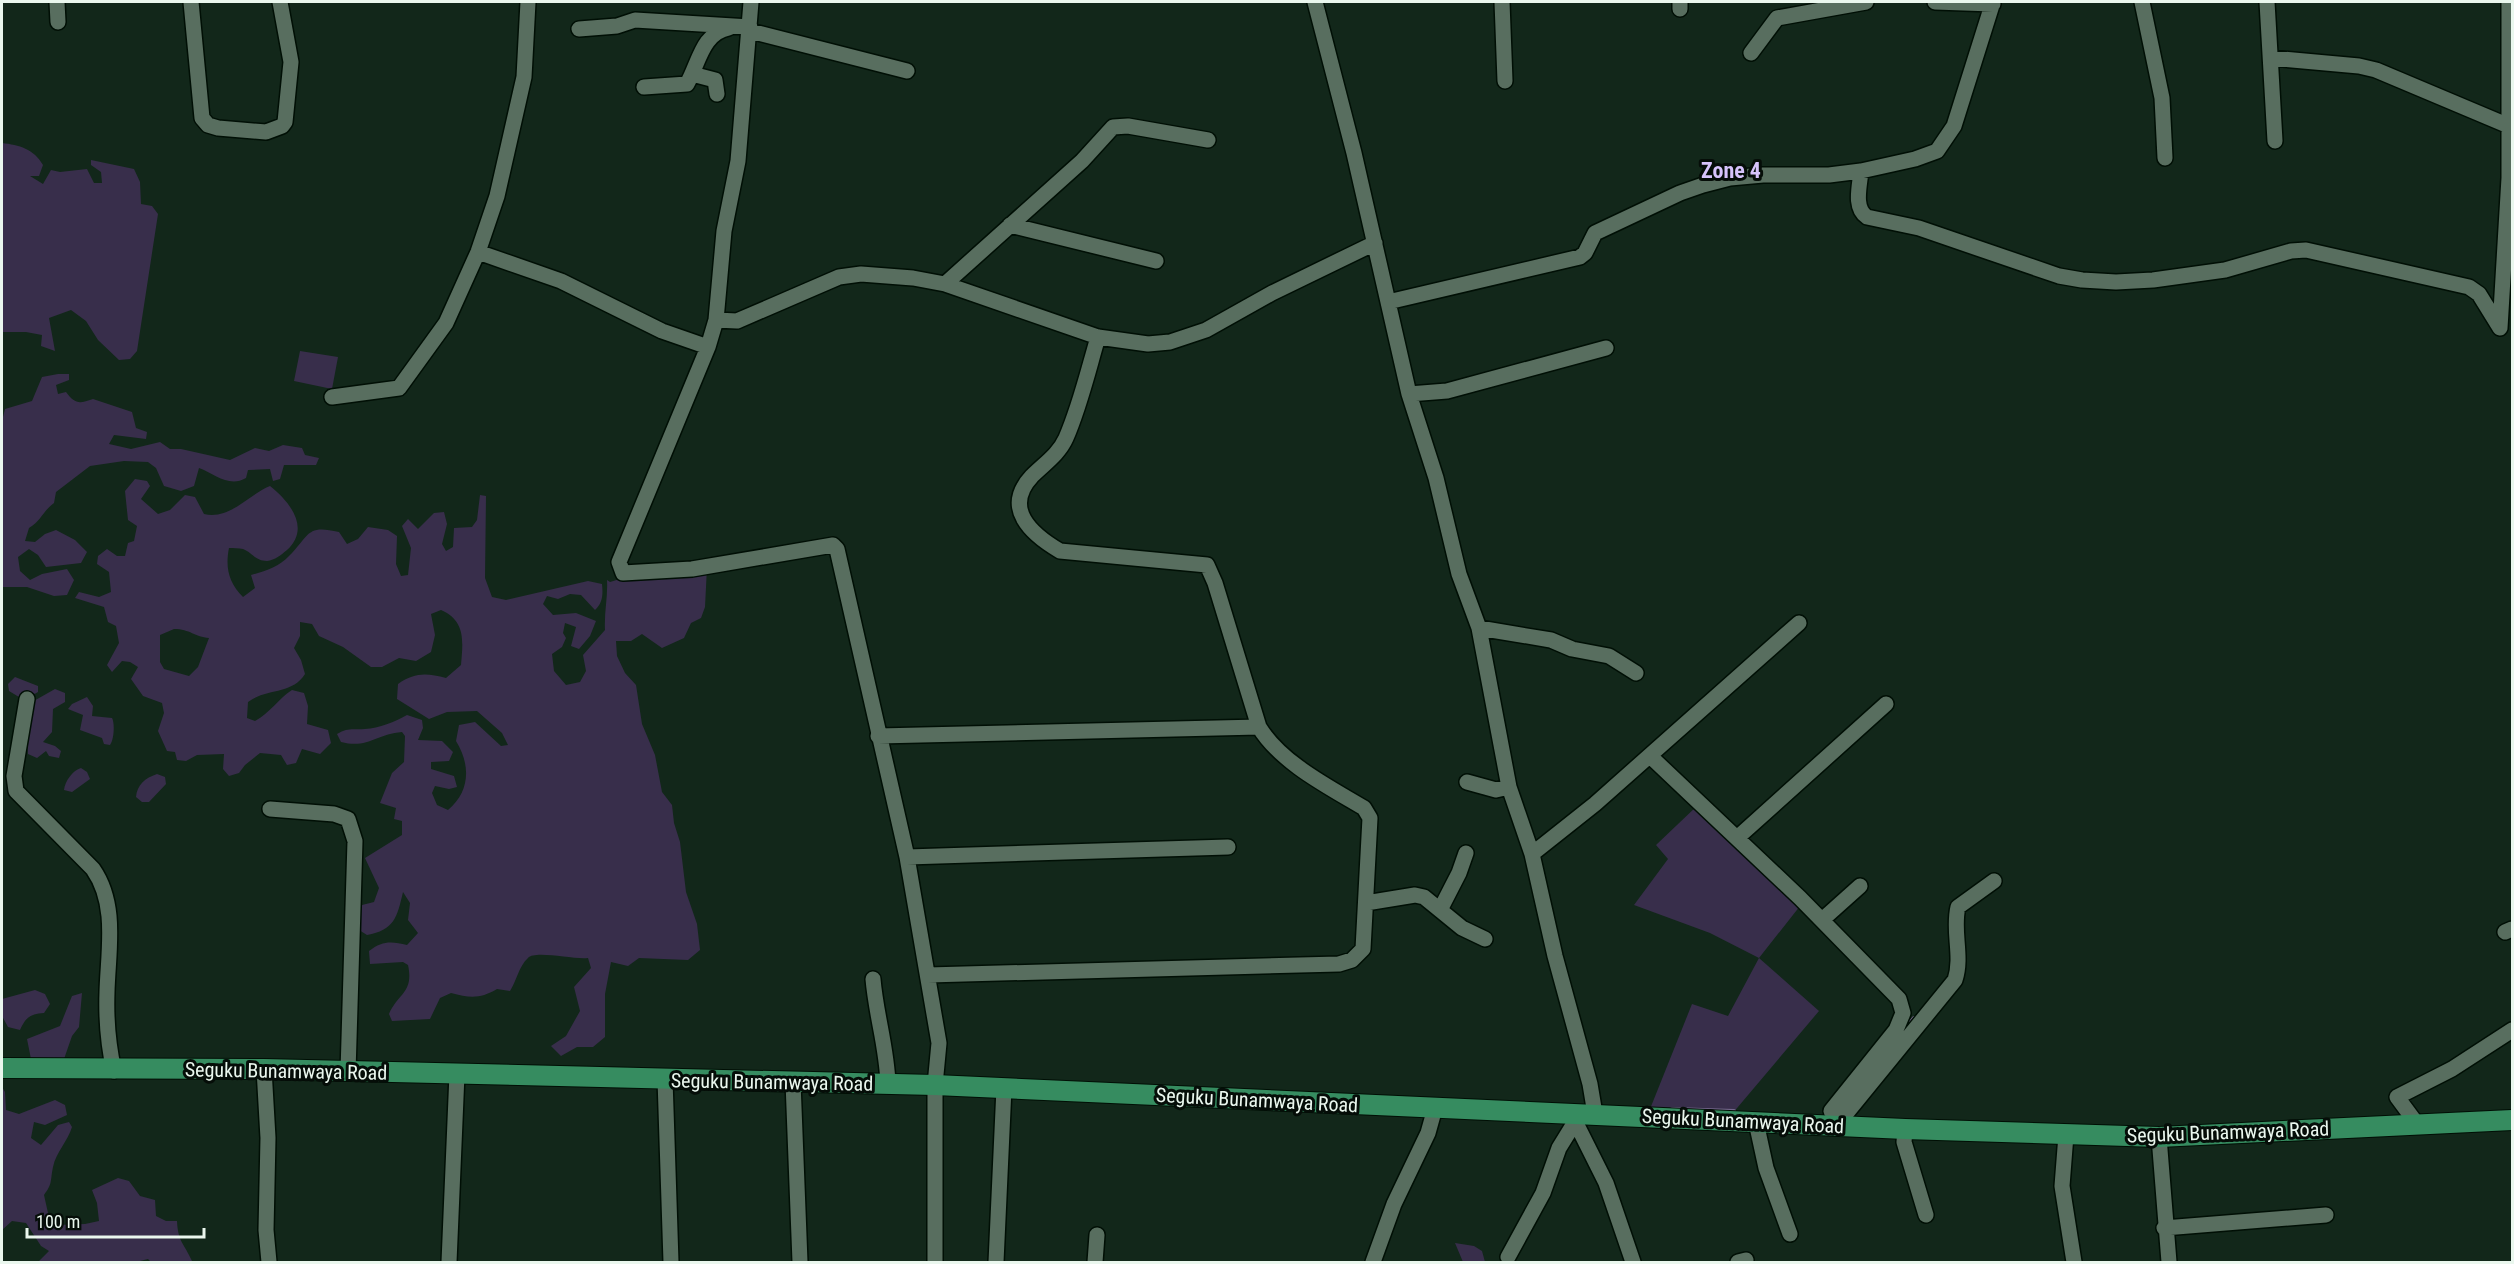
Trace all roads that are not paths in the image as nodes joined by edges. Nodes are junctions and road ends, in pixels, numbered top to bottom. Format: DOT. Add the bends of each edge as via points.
graph roads {
  1 [pos="57,2"];
  2 [pos="191,2"];
  3 [pos="280,2"];
  4 [pos="528,2"];
  5 [pos="752,2"];
  6 [pos="1315,2"];
  7 [pos="1502,2"];
  8 [pos="1866,2"];
  9 [pos="1935,2"];
  10 [pos="2142,2"];
  11 [pos="2267,2"];
  12 [pos="2509,2"];
  13 [pos="1993,3"];
  14 [pos="58,22"];
  15 [pos="746,28"];
  16 [pos="579,29"];
  17 [pos="1751,53"];
  18 [pos="2271,58"];
  19 [pos="907,70"];
  20 [pos="692,74"];
  21 [pos="1505,81"];
  22 [pos="644,87"];
  23 [pos="717,94"];
  24 [pos="2509,126"];
  25 [pos="1208,140"];
  26 [pos="2276,141"];
  27 [pos="2165,158"];
  28 [pos="1861,171"];
  29 [pos="1010,225"];
  30 [pos="1375,243"];
  31 [pos="478,252"];
  32 [pos="1156,261"];
  33 [pos="945,284"];
  34 [pos="1388,302"];
  35 [pos="716,320"];
  36 [pos="1098,337"];
  37 [pos="708,347"];
  38 [pos="1606,348"];
  39 [pos="1409,394"];
  40 [pos="332,397"];
  41 [pos="1799,623"];
  42 [pos="1479,628"];
  43 [pos="1636,673"];
  44 [pos="27,699"];
  45 [pos="1886,704"];
  46 [pos="1259,727"];
  47 [pos="878,736"];
  48 [pos="1650,756"];
  49 [pos="1467,782"];
  50 [pos="1509,787"];
  51 [pos="270,809"];
  52 [pos="1737,838"];
  53 [pos="1228,847"];
  54 [pos="1466,853"];
  55 [pos="1532,854"];
  56 [pos="907,857"];
  57 [pos="1994,881"];
  58 [pos="1860,886"];
  59 [pos="1366,903"];
  60 [pos="1440,910"];
  61 [pos="1822,920"];
  62 [pos="1485,939"];
  63 [pos="928,975"];
  64 [pos="873,979"];
  65 [pos="2512,1030"];
  66 [pos="2,1068"];
  67 [pos="264,1069"];
  68 [pos="114,1071"];
  69 [pos="348,1072"];
  70 [pos="457,1074"];
  71 [pos="665,1079"];
  72 [pos="793,1082"];
  73 [pos="888,1084"];
  74 [pos="935,1085"];
  75 [pos="1004,1088"];
  76 [pos="1435,1108"];
  77 [pos="1595,1114"];
  78 [pos="1573,1117"];
  79 [pos="1833,1118"];
  80 [pos="2512,1120"];
  81 [pos="1756,1122"];
  82 [pos="2417,1124"];
  83 [pos="1905,1129"];
  84 [pos="2066,1135"];
  85 [pos="2159,1137"];
  86 [pos="1926,1215"];
  87 [pos="2326,1215"];
  88 [pos="2164,1228"];
  89 [pos="1790,1234"];
  90 [pos="1097,1235"];
  91 [pos="1508,1257"];
  92 [pos="268,1263"];
  93 [pos="449,1263"];
  94 [pos="671,1263"];
  95 [pos="800,1263"];
  96 [pos="935,1263"];
  97 [pos="996,1263"];
  98 [pos="1095,1263"];
  99 [pos="1373,1263"];
  100 [pos="1634,1263"];
  101 [pos="2074,1263"];
  102 [pos="2169,1263"];
  1 -- 14 [label="street"];
  2 -- 3 [label="street" via="202,118 213,126 266,132 279,129 285,122 291,74"];
  4 -- 31 [label="street" via="526,62 520,97 497,196"];
  5 -- 15 [label="street"];
  6 -- 30 [label="street"];
  7 -- 21 [label="street"];
  8 -- 17 [label="street" via="1778,18"];
  9 -- 13 [label="street"];
  10 -- 27 [label="street" via="2162,98"];
  11 -- 18 [label="street"];
  12 -- 24 [label="street"];
  13 -- 28 [label="street" via="1947,140 1937,151"];
  15 -- 16 [label="street" via="635,20 617,26"];
  15 -- 19 [label="street"];
  15 -- 20 [label="street" via="718,30 708,39"];
  15 -- 35 [label="street" via="738,162 724,231"];
  18 -- 24 [label="street" via="2367,68"];
  18 -- 26 [label="street"];
  20 -- 22 [label="street" via="687,84"];
  20 -- 23 [label="street" via="715,80"];
  24 -- 28 [label="street" via="2500,328 2479,294 2469,287 2306,250 2291,250 2225,270 2153,280 2116,282 2059,276 1919,228 1867,217 1860,211"];
  25 -- 29 [label="street" via="1128,126 1113,127 1082,161"];
  28 -- 34 [label="street" via="1763,175 1703,185 1596,234 1580,257"];
  29 -- 32 [label="street"];
  29 -- 33 [label="street"];
  30 -- 34 [label="street"];
  30 -- 36 [label="street" via="1188,338 1148,344"];
  31 -- 37 [label="street" via="561,280 662,331"];
  31 -- 40 [label="street" via="447,323 399,388"];
  33 -- 35 [label="street" via="882,275 839,277 737,321"];
  33 -- 36 [label="street"];
  34 -- 39 [label="street"];
  35 -- 37 [label="street"];
  36 -- 46 [label="street" via="1065,441 1020,492 1019,509 1026,524 1042,541 1060,551 1207,565"];
  37 -- 47 [label="street" via="619,569 623,573 692,569 836,547"];
  38 -- 39 [label="street" via="1447,391"];
  39 -- 42 [label="street" via="1436,478 1459,574"];
  41 -- 48 [label="street"];
  42 -- 43 [label="street" via="1551,640 1572,649 1609,656"];
  42 -- 50 [label="street"];
  44 -- 68 [label="street" via="14,776 16,791 93,869 107,898 107,1025"];
  45 -- 52 [label="street"];
  46 -- 47 [label="street"];
  46 -- 59 [label="street" via="1275,748 1364,808 1371,827"];
  47 -- 56 [label="street"];
  48 -- 52 [label="street"];
  48 -- 55 [label="street"];
  49 -- 50 [label="street" via="1496,790"];
  50 -- 55 [label="street"];
  51 -- 69 [label="street" via="334,814 348,819 353,828 354,946"];
  52 -- 61 [label="street"];
  53 -- 56 [label="street"];
  54 -- 60 [label="street"];
  55 -- 77 [label="street"];
  56 -- 63 [label="street"];
  57 -- 79 [label="street" via="1958,907 1954,923 1958,969 1955,980"];
  58 -- 61 [label="street"];
  59 -- 60 [label="street" via="1415,895"];
  59 -- 63 [label="street" via="1363,949 1352,960 1339,964"];
  60 -- 62 [label="street" via="1462,928"];
  61 -- 79 [label="street" via="1899,999 1903,1013 1896,1030"];
  63 -- 74 [label="street" via="939,1043"];
  64 -- 73 [label="street" via="887,1051"];
  65 -- 82 [label="street" via="2452,1069 2397,1097"];
  66 -- 68 [label="main road, Seguku Bunamwaya Road"];
  67 -- 68 [label="main road, Seguku Bunamwaya Road"];
  67 -- 69 [label="main road, Seguku Bunamwaya Road"];
  67 -- 92 [label="street"];
  69 -- 70 [label="main road, Seguku Bunamwaya Road"];
  70 -- 71 [label="main road, Seguku Bunamwaya Road"];
  70 -- 93 [label="street"];
  71 -- 72 [label="main road, Seguku Bunamwaya Road"];
  71 -- 94 [label="street"];
  72 -- 73 [label="main road, Seguku Bunamwaya Road"];
  72 -- 95 [label="street"];
  73 -- 74 [label="main road, Seguku Bunamwaya Road"];
  74 -- 75 [label="main road, Seguku Bunamwaya Road"];
  74 -- 96 [label="street"];
  75 -- 76 [label="main road, Seguku Bunamwaya Road"];
  75 -- 97 [label="street"];
  76 -- 78 [label="main road, Seguku Bunamwaya Road"];
  76 -- 99 [label="street"];
  77 -- 78 [label="main road, Seguku Bunamwaya Road"];
  77 -- 81 [label="main road, Seguku Bunamwaya Road"];
  78 -- 91 [label="street" via="1542,1193"];
  78 -- 100 [label="street" via="1606,1183"];
  79 -- 81 [label="main road, Seguku Bunamwaya Road"];
  79 -- 83 [label="main road, Seguku Bunamwaya Road"];
  80 -- 82 [label="main road, Seguku Bunamwaya Road"];
  81 -- 89 [label="street" via="1766,1168"];
  82 -- 85 [label="main road, Seguku Bunamwaya Road"];
  83 -- 84 [label="main road, Seguku Bunamwaya Road"];
  83 -- 86 [label="street" via="1904,1142"];
  84 -- 85 [label="main road, Seguku Bunamwaya Road"];
  84 -- 101 [label="street" via="2062,1186"];
  85 -- 88 [label="street"];
  87 -- 88 [label="street"];
  88 -- 102 [label="street"];
  90 -- 98 [label="street"];
}
